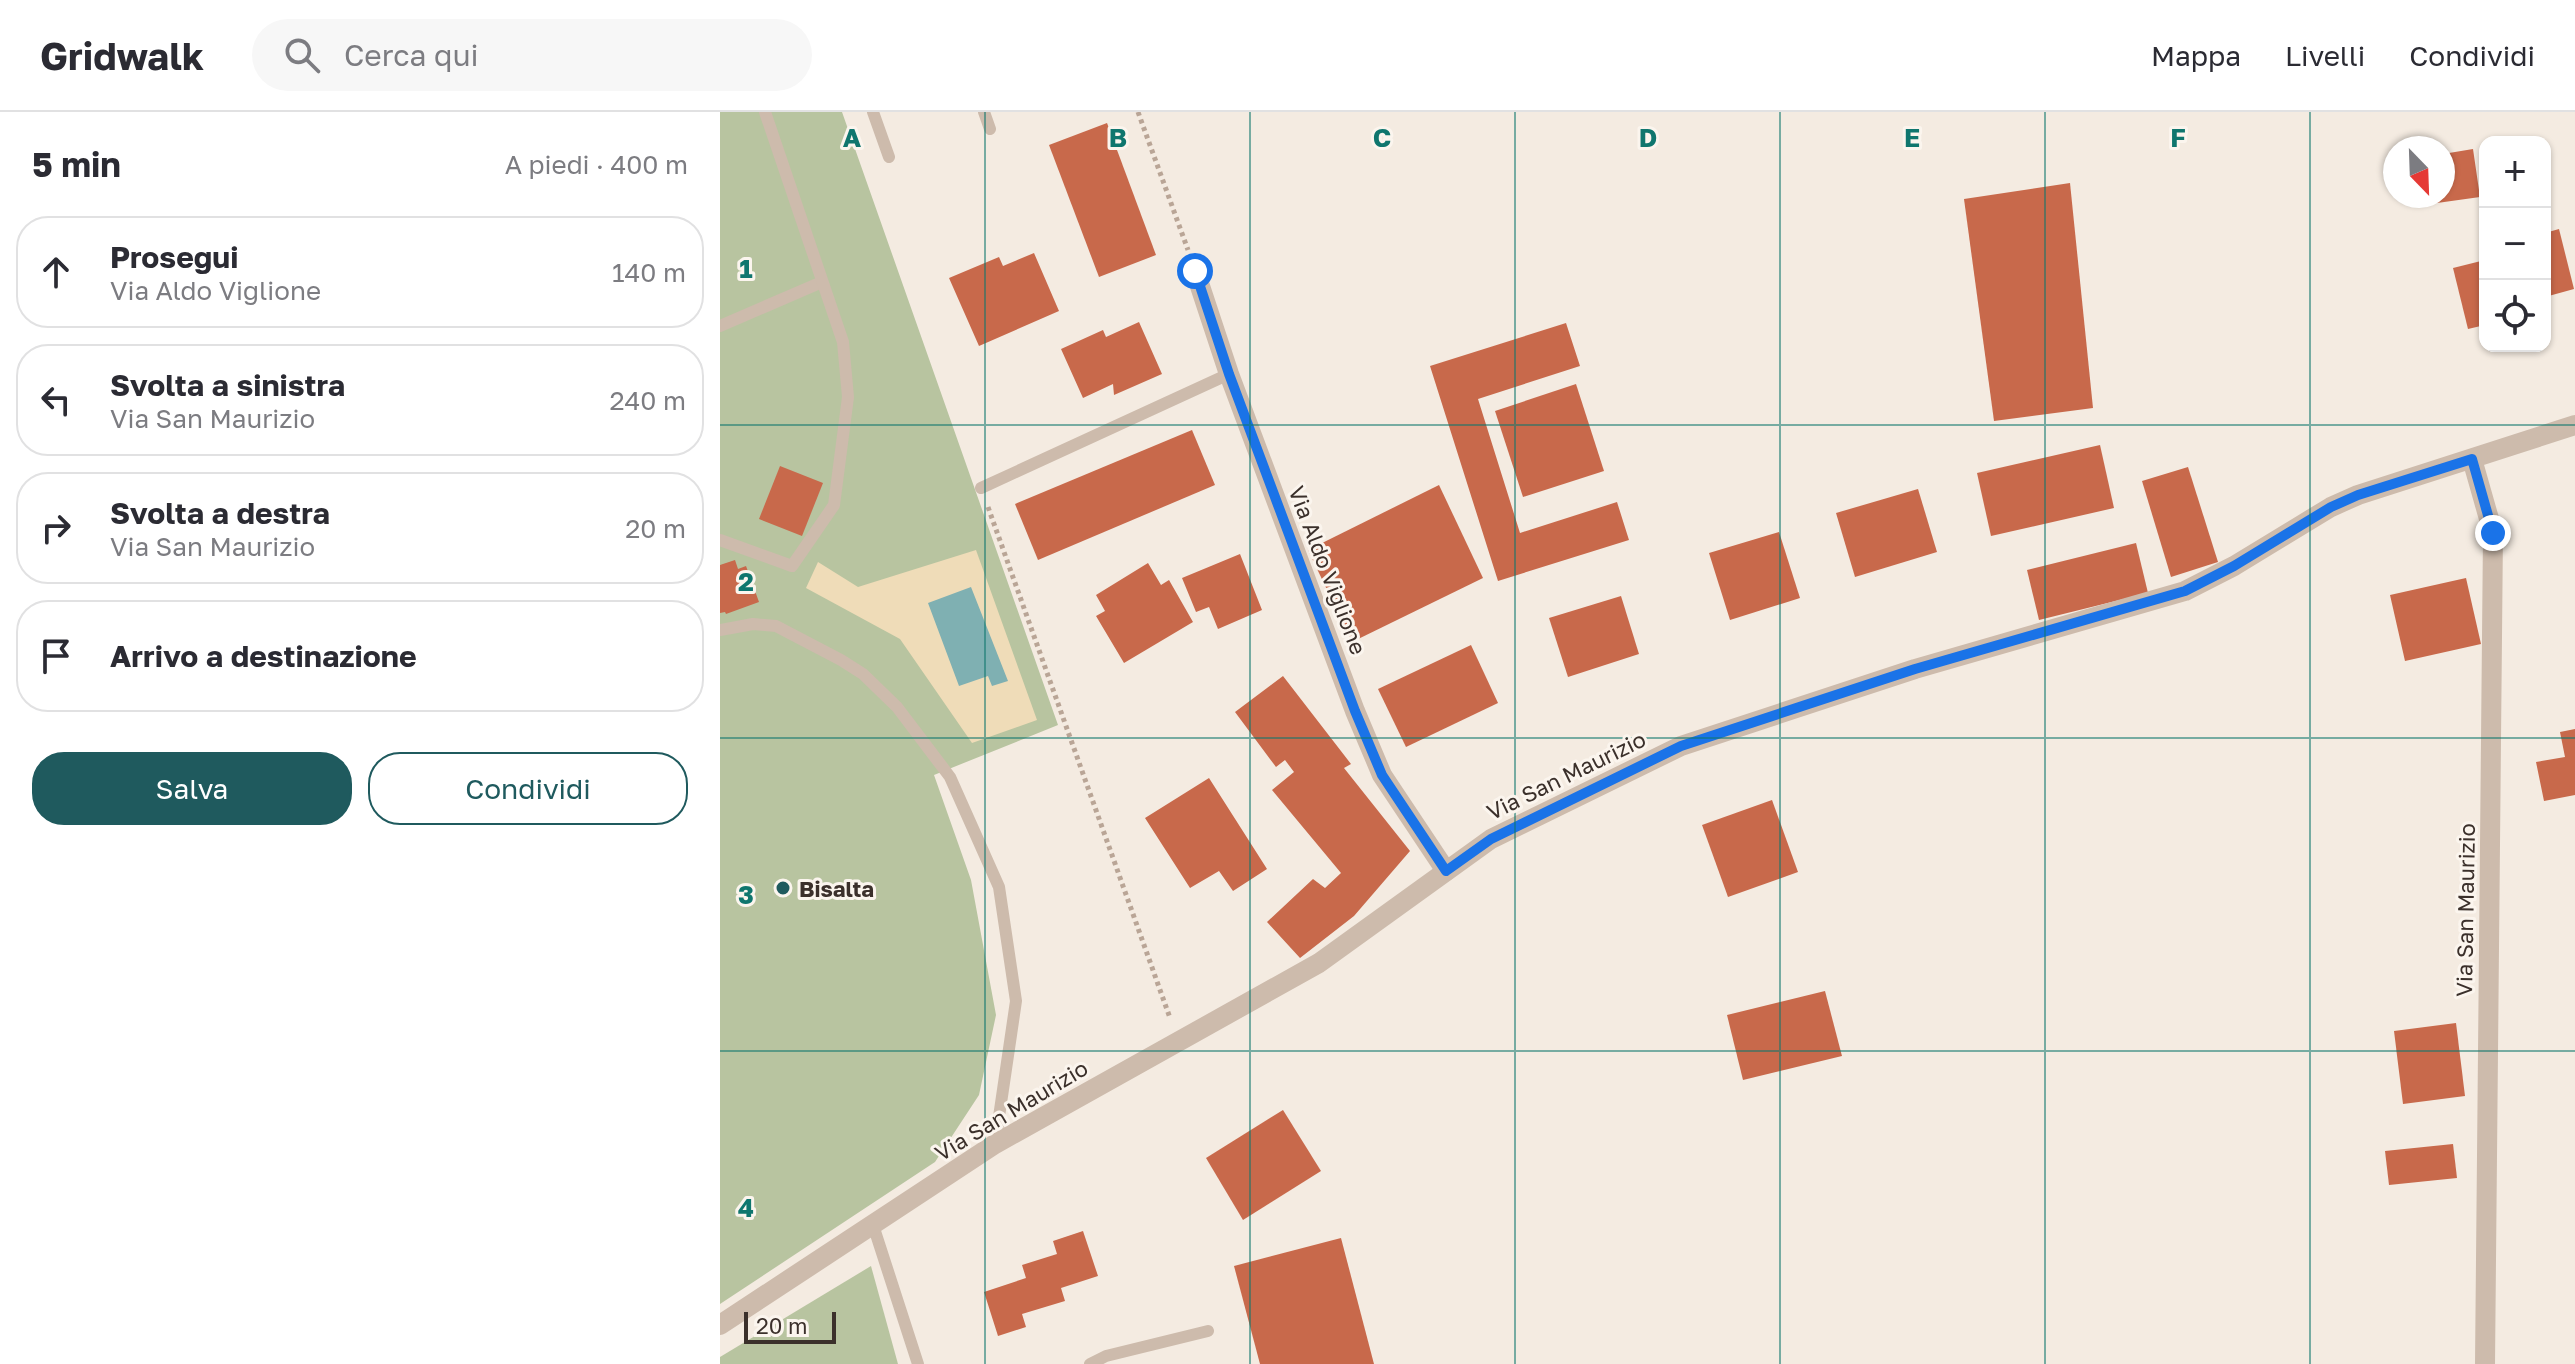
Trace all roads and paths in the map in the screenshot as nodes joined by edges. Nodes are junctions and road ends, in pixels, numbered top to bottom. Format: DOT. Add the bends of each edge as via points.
graph roads {
  1 [pos="765,112"];
  2 [pos="873,112"];
  3 [pos="984,112"];
  4 [pos="1138,112"];
  5 [pos="990,129"];
  6 [pos="889,157"];
  7 [pos="1195,271"];
  8 [pos="822,282"];
  9 [pos="720,326"];
  10 [pos="1229,374"];
  11 [pos="2575,425"];
  12 [pos="2472,459"];
  13 [pos="981,488"];
  14 [pos="720,540"];
  15 [pos="720,630"];
  16 [pos="1446,871"];
  17 [pos="1179,1041"];
  18 [pos="995,1144"];
  19 [pos="873,1225"];
  20 [pos="720,1325"];
  21 [pos="1208,1331"];
  22 [pos="918,1364"];
  23 [pos="1090,1364"];
  24 [pos="2485,1364"];
  1 -- 8 [label="lane"];
  2 -- 6 [label="lane"];
  3 -- 5 [label="lane"];
  4 -- 7 [label="path"];
  7 -- 10 [label="street, Via Aldo Viglione"];
  8 -- 9 [label="lane"];
  8 -- 14 [label="lane" via="843,342 848,397 834,505 792,566"];
  10 -- 13 [label="lane"];
  10 -- 16 [label="street, Via Aldo Viglione" via="1382,775"];
  11 -- 12 [label="street, Via San Maurizio"];
  12 -- 16 [label="street, Via San Maurizio" via="2331,507 2185,591 1915,669 1681,746 1491,839"];
  12 -- 24 [label="street, Via San Maurizio" via="2493,533"];
  13 -- 17 [label="path"];
  15 -- 18 [label="lane" via="776,626 852,667 897,707 950,777 999,887 1016,1001"];
  16 -- 17 [label="street, Via San Maurizio" via="1319,963"];
  17 -- 18 [label="street, Via San Maurizio"];
  18 -- 19 [label="street, Via San Maurizio"];
  19 -- 20 [label="street, Via San Maurizio"];
  19 -- 22 [label="lane"];
  21 -- 23 [label="lane"];
}
